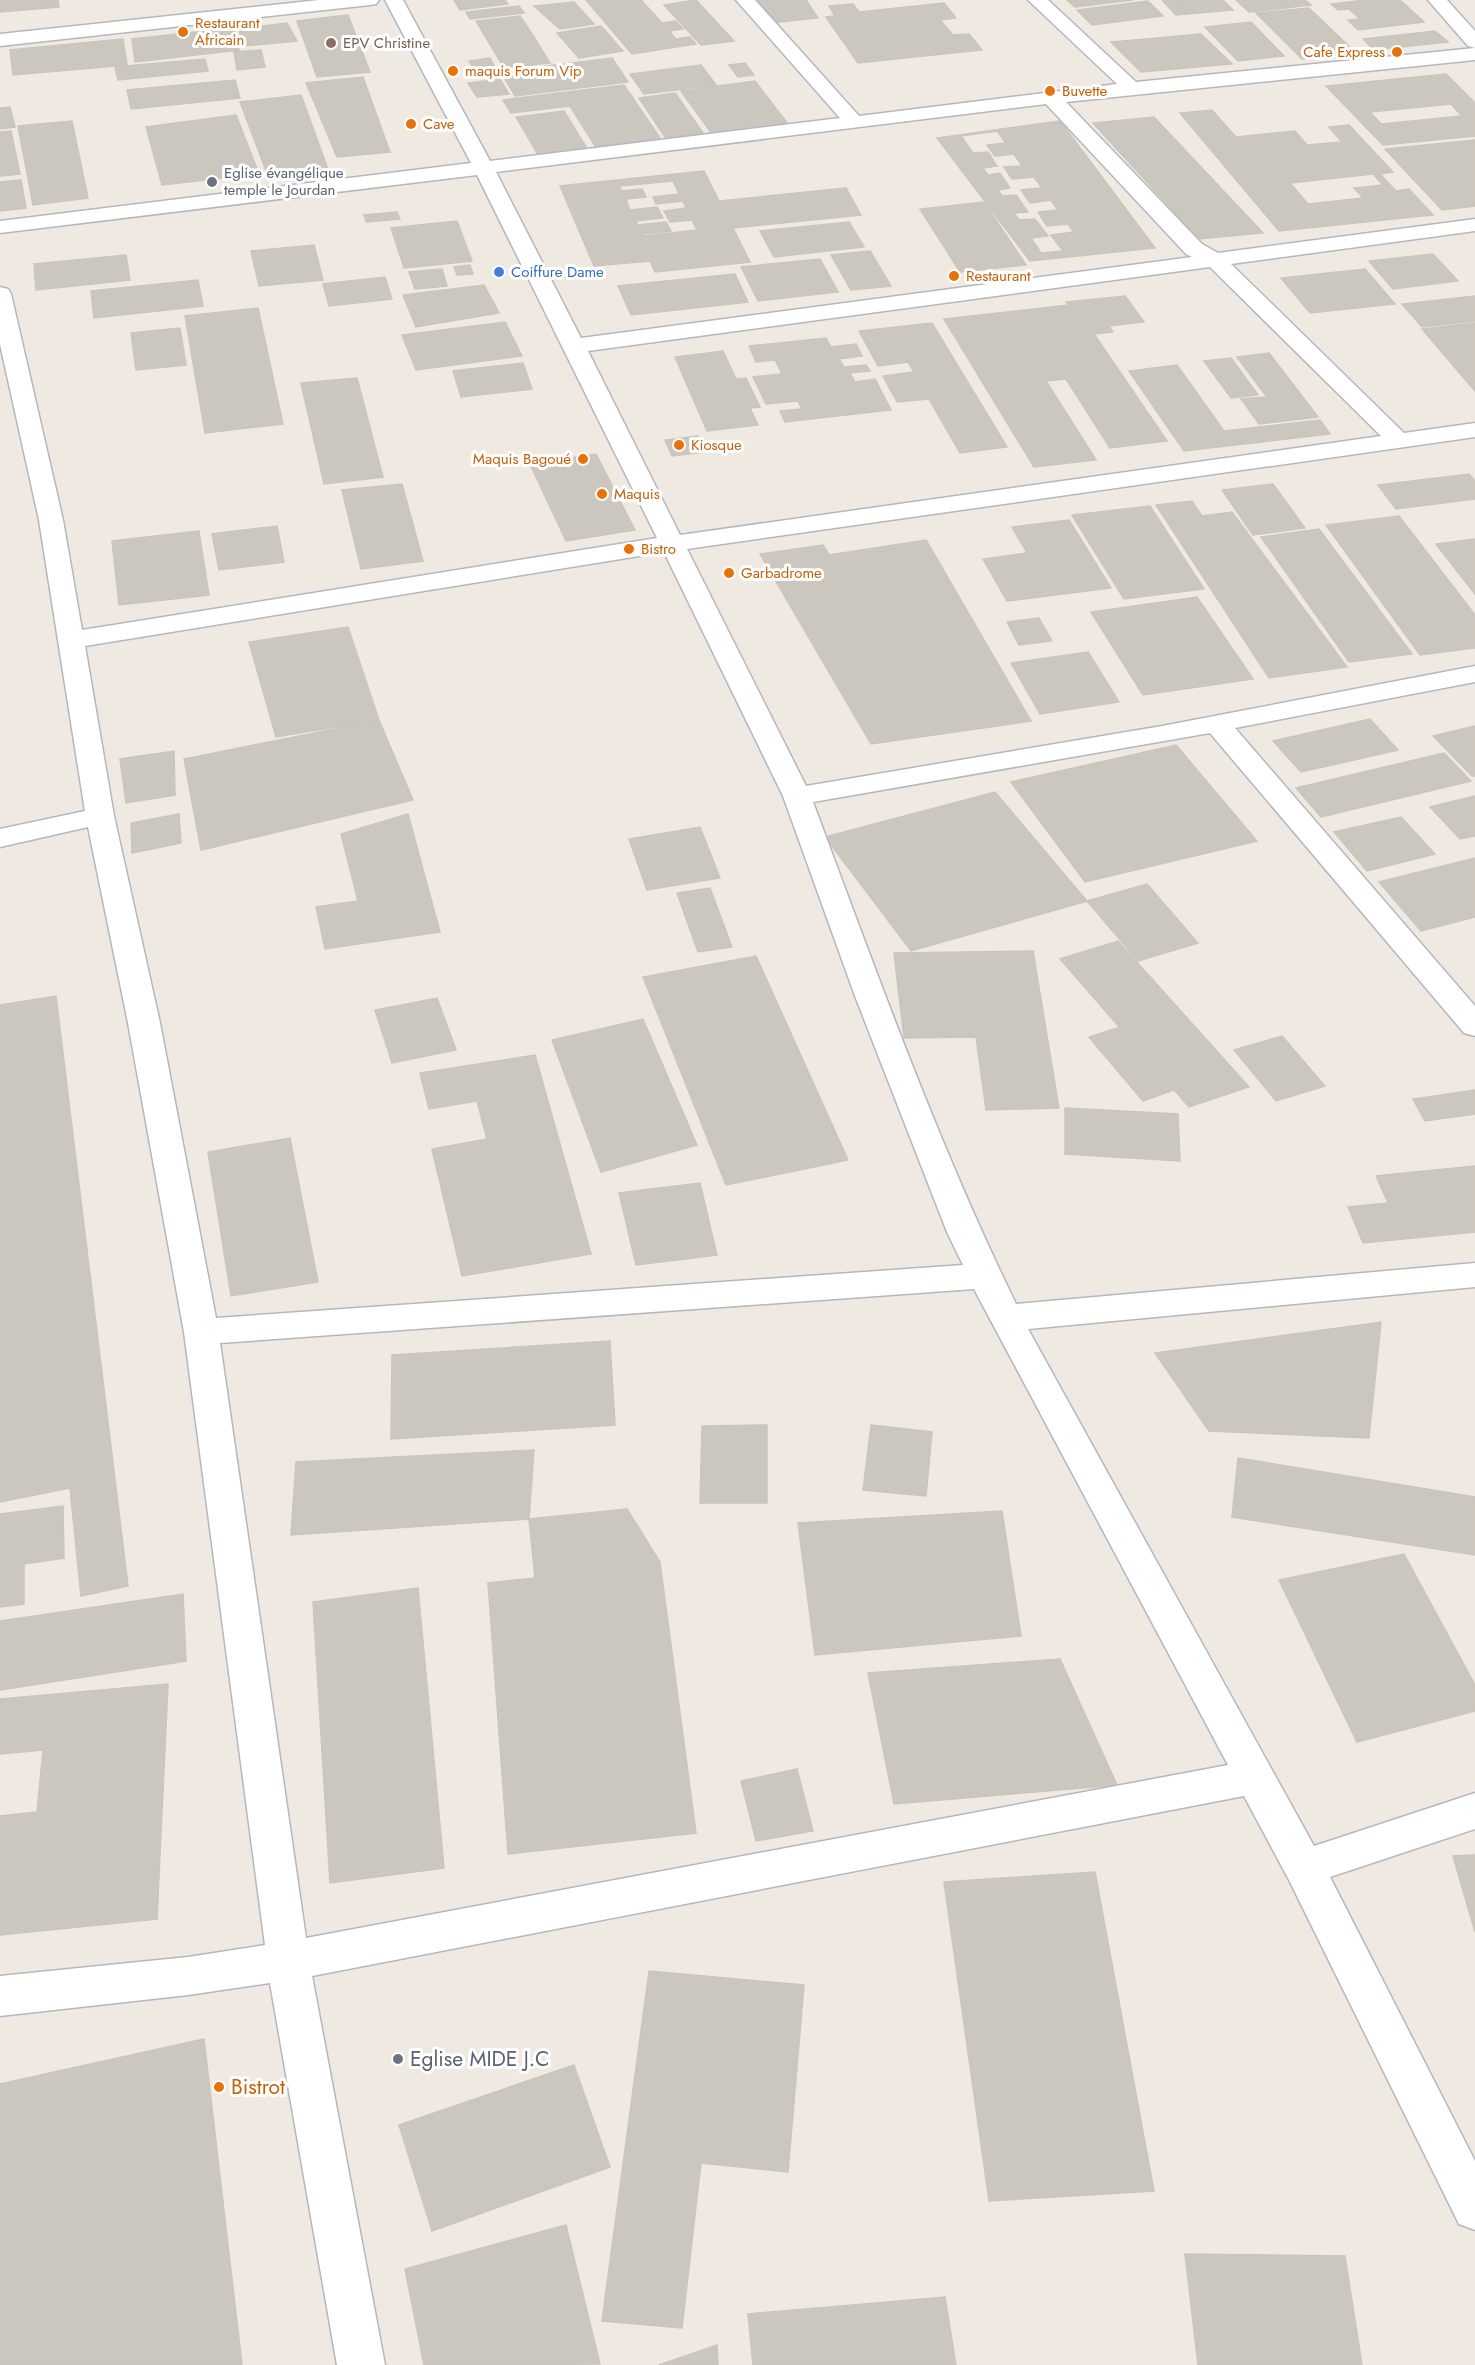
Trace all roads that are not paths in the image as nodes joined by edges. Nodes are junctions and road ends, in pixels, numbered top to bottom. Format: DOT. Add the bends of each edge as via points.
graph roads {
  1 [pos="370,0"];
  2 [pos="394,0"];
  3 [pos="745,0"];
  4 [pos="1037,0"];
  5 [pos="1437,0"];
  6 [pos="0,39"];
  7 [pos="1475,42"];
  8 [pos="1475,54"];
  9 [pos="1131,88"];
  10 [pos="1051,99"];
  11 [pos="854,122"];
  12 [pos="483,166"];
  13 [pos="1475,225"];
  14 [pos="0,227"];
  15 [pos="1215,260"];
  16 [pos="0,294"];
  17 [pos="574,346"];
  18 [pos="1475,430"];
  19 [pos="1399,441"];
  20 [pos="673,543"];
  21 [pos="70,640"];
  22 [pos="1475,674"];
  23 [pos="1216,723"];
  24 [pos="797,796"];
  25 [pos="100,816"];
  26 [pos="0,838"];
  27 [pos="1475,1026"];
  28 [pos="1475,1275"];
  29 [pos="984,1276"];
  30 [pos="1005,1318"];
  31 [pos="201,1332"];
  32 [pos="1254,1777"];
  33 [pos="1475,1811"];
  34 [pos="1304,1867"];
  35 [pos="288,1961"];
  36 [pos="0,1996"];
  37 [pos="1475,2208"];
  38 [pos="361,2365"];
  1 -- 6 [label="street"];
  2 -- 12 [label="street"];
  3 -- 11 [label="street"];
  4 -- 9 [label="street"];
  5 -- 7 [label="street"];
  8 -- 9 [label="street"];
  9 -- 10 [label="street"];
  10 -- 11 [label="street"];
  10 -- 15 [label="street" via="1194,249"];
  11 -- 12 [label="street"];
  12 -- 14 [label="street"];
  12 -- 17 [label="street"];
  13 -- 15 [label="street"];
  15 -- 17 [label="street"];
  15 -- 19 [label="street"];
  16 -- 21 [label="street" via="51,520"];
  17 -- 20 [label="street"];
  18 -- 19 [label="street"];
  19 -- 20 [label="street"];
  20 -- 21 [label="street"];
  20 -- 24 [label="street"];
  21 -- 25 [label="street"];
  22 -- 23 [label="street"];
  23 -- 24 [label="street"];
  23 -- 27 [label="street"];
  24 -- 29 [label="street" via="870,996"];
  25 -- 26 [label="street"];
  25 -- 31 [label="street" via="144,1023"];
  28 -- 30 [label="street"];
  29 -- 30 [label="street"];
  29 -- 31 [label="street"];
  30 -- 32 [label="street"];
  31 -- 35 [label="street"];
  32 -- 34 [label="street"];
  32 -- 35 [label="street"];
  33 -- 34 [label="street"];
  34 -- 37 [label="street"];
  35 -- 36 [label="street"];
  35 -- 38 [label="street"];
}
